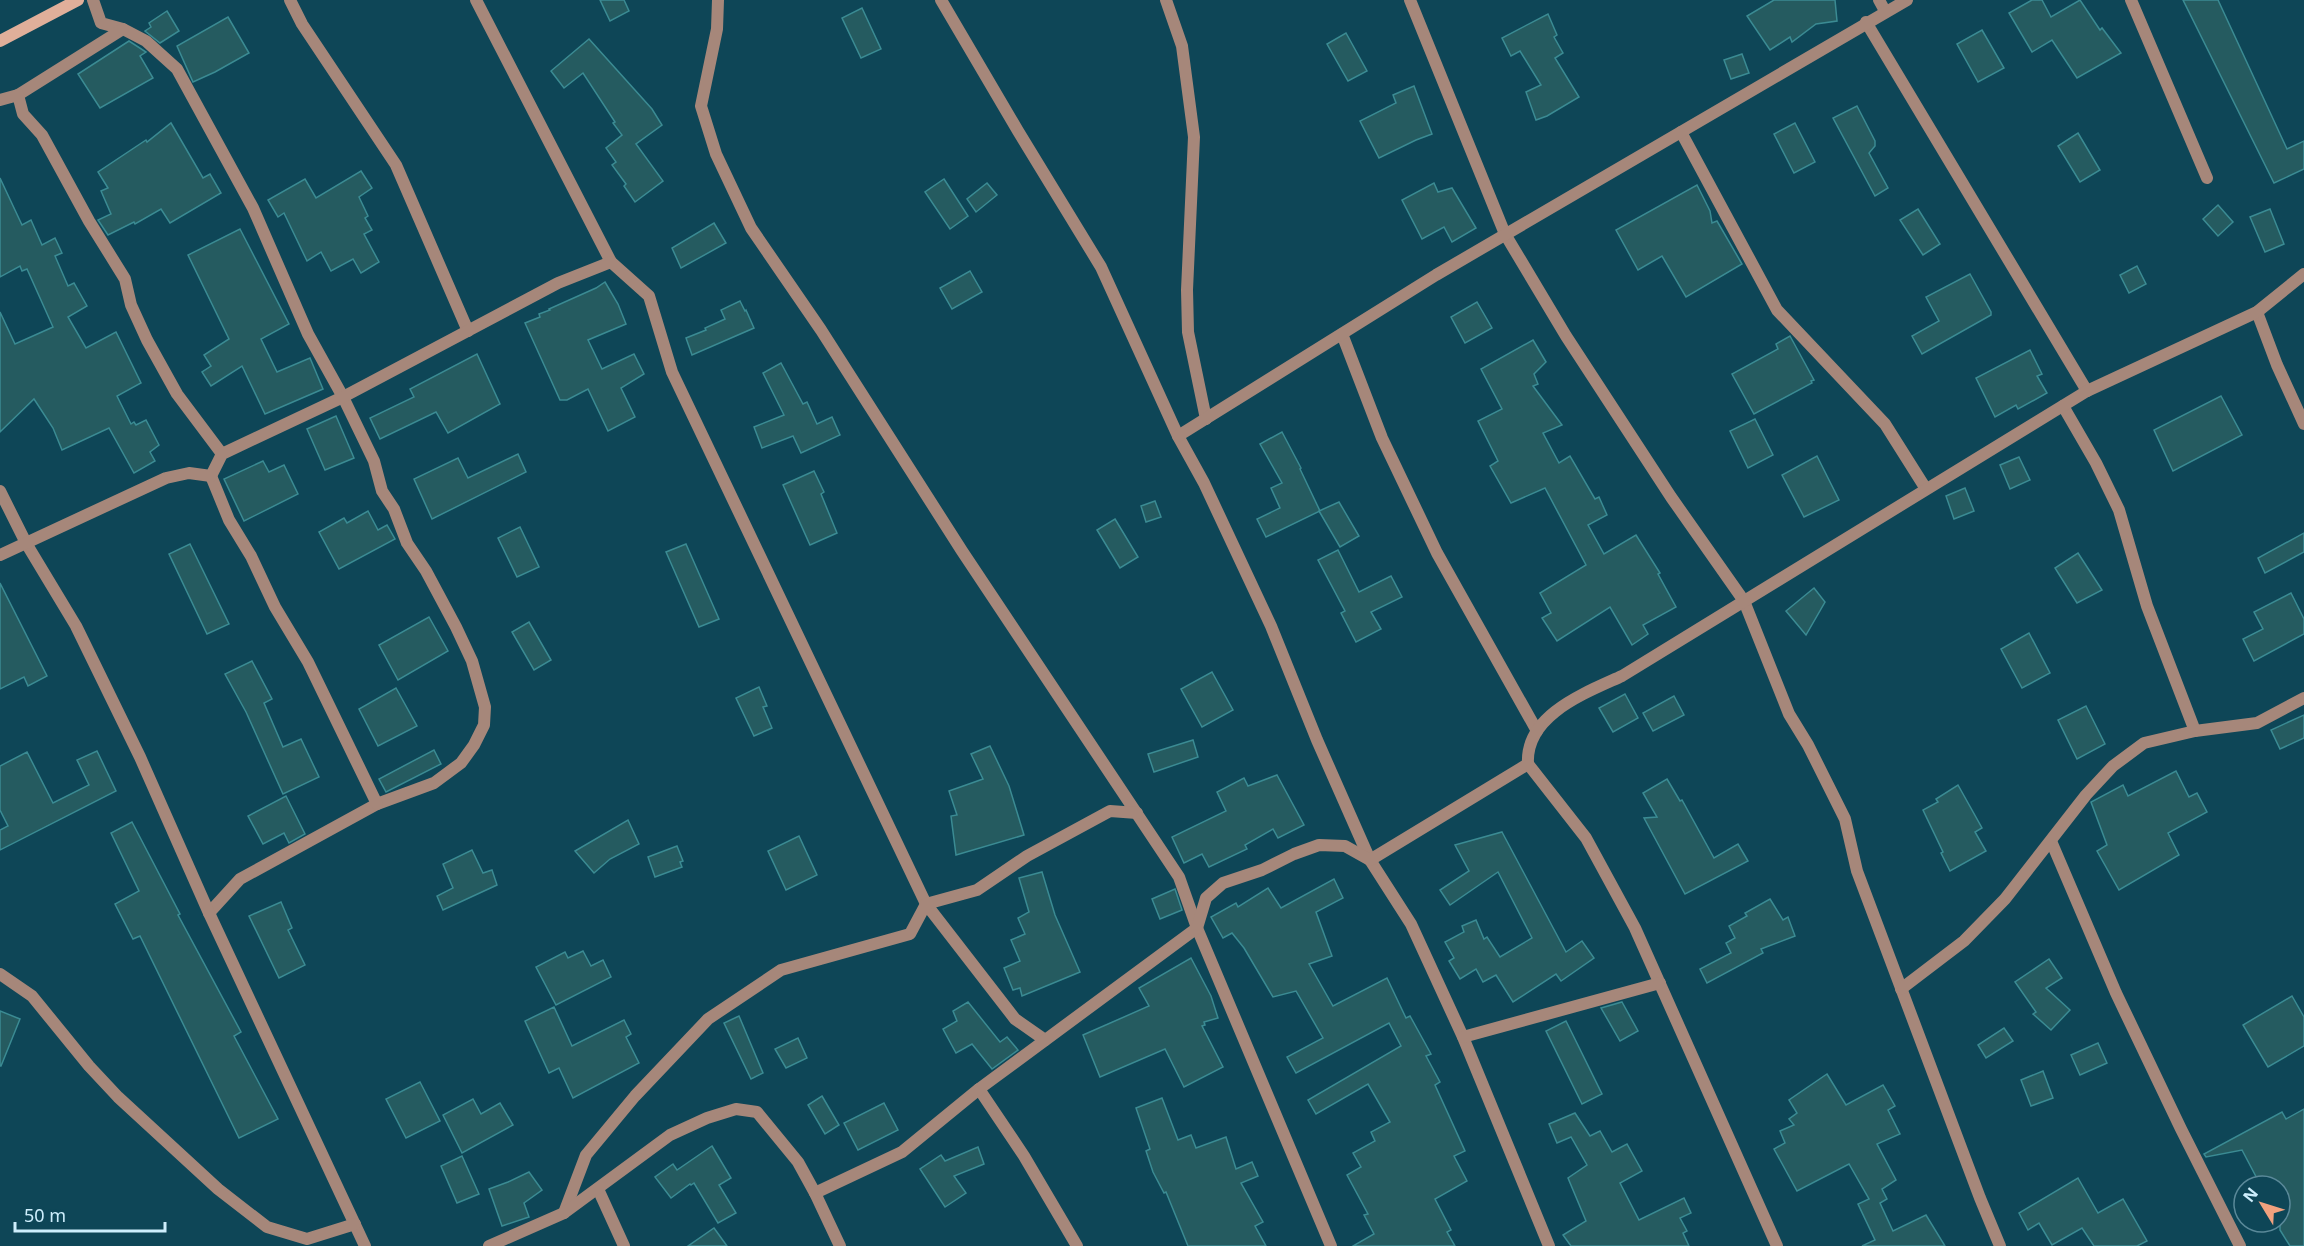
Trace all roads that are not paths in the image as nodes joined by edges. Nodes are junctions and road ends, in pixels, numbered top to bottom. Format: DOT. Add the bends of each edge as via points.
graph roads {
  1 [pos="78,0"];
  2 [pos="93,0"];
  3 [pos="290,0"];
  4 [pos="477,0"];
  5 [pos="718,0"];
  6 [pos="941,0"];
  7 [pos="1166,0"];
  8 [pos="1410,0"];
  9 [pos="1879,0"];
  10 [pos="1907,0"];
  11 [pos="2131,0"];
  12 [pos="1886,11"];
  13 [pos="1866,22"];
  14 [pos="123,29"];
  15 [pos="0,41"];
  16 [pos="18,95"];
  17 [pos="0,100"];
  18 [pos="1681,132"];
  19 [pos="2207,178"];
  20 [pos="1505,234"];
  21 [pos="611,262"];
  22 [pos="2304,274"];
  23 [pos="2258,312"];
  24 [pos="468,331"];
  25 [pos="1342,334"];
  26 [pos="2087,392"];
  27 [pos="343,397"];
  28 [pos="2062,406"];
  29 [pos="1206,418"];
  30 [pos="2304,424"];
  31 [pos="1178,436"];
  32 [pos="222,454"];
  33 [pos="211,476"];
  34 [pos="1926,489"];
  35 [pos="0,492"];
  36 [pos="26,543"];
  37 [pos="0,555"];
  38 [pos="1744,601"];
  39 [pos="2304,698"];
  40 [pos="1537,731"];
  41 [pos="2196,731"];
  42 [pos="1528,764"];
  43 [pos="377,804"];
  44 [pos="1137,813"];
  45 [pos="2050,841"];
  46 [pos="1370,860"];
  47 [pos="926,904"];
  48 [pos="209,913"];
  49 [pos="1197,928"];
  50 [pos="0,974"];
  51 [pos="1660,983"];
  52 [pos="1901,989"];
  53 [pos="1463,1037"];
  54 [pos="1045,1040"];
  55 [pos="978,1089"];
  56 [pos="598,1189"];
  57 [pos="816,1193"];
  58 [pos="564,1213"];
  59 [pos="355,1224"];
  60 [pos="365,1246"];
  61 [pos="489,1246"];
  62 [pos="624,1246"];
  63 [pos="840,1246"];
  64 [pos="1077,1246"];
  65 [pos="1330,1246"];
  66 [pos="1549,1246"];
  67 [pos="1777,1246"];
  68 [pos="2000,1246"];
  69 [pos="2240,1246"];
  1 -- 15 [label="street"];
  2 -- 14 [label="street" via="101,23"];
  3 -- 24 [label="street" via="396,165"];
  4 -- 21 [label="street"];
  5 -- 44 [label="street" via="717,29 700,106 716,154 751,228"];
  6 -- 31 [label="street" via="1101,267"];
  7 -- 29 [label="street" via="1182,46 1194,137 1188,332"];
  8 -- 20 [label="street"];
  9 -- 12 [label="street"];
  10 -- 12 [label="street"];
  11 -- 19 [label="street"];
  12 -- 13 [label="street"];
  13 -- 18 [label="street"];
  13 -- 26 [label="street"];
  14 -- 16 [label="street"];
  14 -- 27 [label="street" via="146,41 177,69 253,208 308,334"];
  16 -- 17 [label="street"];
  16 -- 32 [label="street" via="23,114 42,135 125,279 135,314 177,394"];
  18 -- 20 [label="street"];
  18 -- 34 [label="street" via="1777,310 1885,424"];
  20 -- 25 [label="street"];
  20 -- 38 [label="street" via="1566,336"];
  21 -- 24 [label="street" via="558,283"];
  21 -- 47 [label="street" via="649,296 672,372"];
  22 -- 23 [label="street"];
  23 -- 26 [label="street"];
  23 -- 30 [label="street"];
  24 -- 27 [label="street"];
  25 -- 29 [label="street"];
  25 -- 40 [label="street" via="1383,438 1437,553"];
  26 -- 28 [label="street"];
  27 -- 32 [label="street"];
  27 -- 43 [label="street" via="407,543 426,571 472,661 485,706 484,725 461,763 434,783"];
  28 -- 34 [label="street"];
  28 -- 41 [label="street" via="2119,510 2148,606"];
  29 -- 31 [label="street"];
  31 -- 46 [label="street" via="1267,616"];
  32 -- 33 [label="street"];
  33 -- 36 [label="street" via="189,473 166,478"];
  33 -- 43 [label="street"];
  34 -- 38 [label="street"];
  35 -- 36 [label="street"];
  36 -- 37 [label="street"];
  36 -- 48 [label="street" via="76,626"];
  38 -- 40 [label="street" via="1622,676 1580,696 1553,713"];
  38 -- 52 [label="street" via="1789,714 1845,819 1857,871"];
  39 -- 41 [label="street" via="2257,723"];
  40 -- 42 [label="street" via="1528,752"];
  41 -- 45 [label="street" via="2144,744 2121,761 2086,795"];
  42 -- 46 [label="street"];
  42 -- 51 [label="street" via="1586,838"];
  43 -- 48 [label="street" via="240,879"];
  44 -- 47 [label="street" via="1110,811 1027,856 977,890"];
  44 -- 49 [label="street" via="1179,877"];
  45 -- 52 [label="street" via="2005,899 1964,941"];
  45 -- 69 [label="street" via="2116,993"];
  46 -- 49 [label="street" via="1345,846 1319,845 1303,851 1223,883 1206,898"];
  46 -- 53 [label="street" via="1411,924"];
  47 -- 54 [label="street" via="1015,1018"];
  47 -- 58 [label="street" via="910,934 782,970 708,1019 586,1155"];
  48 -- 59 [label="street"];
  49 -- 54 [label="street"];
  49 -- 65 [label="street"];
  50 -- 59 [label="street" via="32,996 118,1097 218,1189 267,1227 307,1239"];
  51 -- 53 [label="street"];
  51 -- 67 [label="street"];
  52 -- 68 [label="street"];
  53 -- 66 [label="street"];
  54 -- 55 [label="street"];
  55 -- 57 [label="street" via="902,1152"];
  55 -- 64 [label="street" via="1024,1156"];
  56 -- 57 [label="street" via="670,1135 736,1109 757,1112 798,1162"];
  56 -- 58 [label="street"];
  56 -- 62 [label="street"];
  57 -- 63 [label="street"];
  58 -- 61 [label="street"];
  59 -- 60 [label="street"];
}
